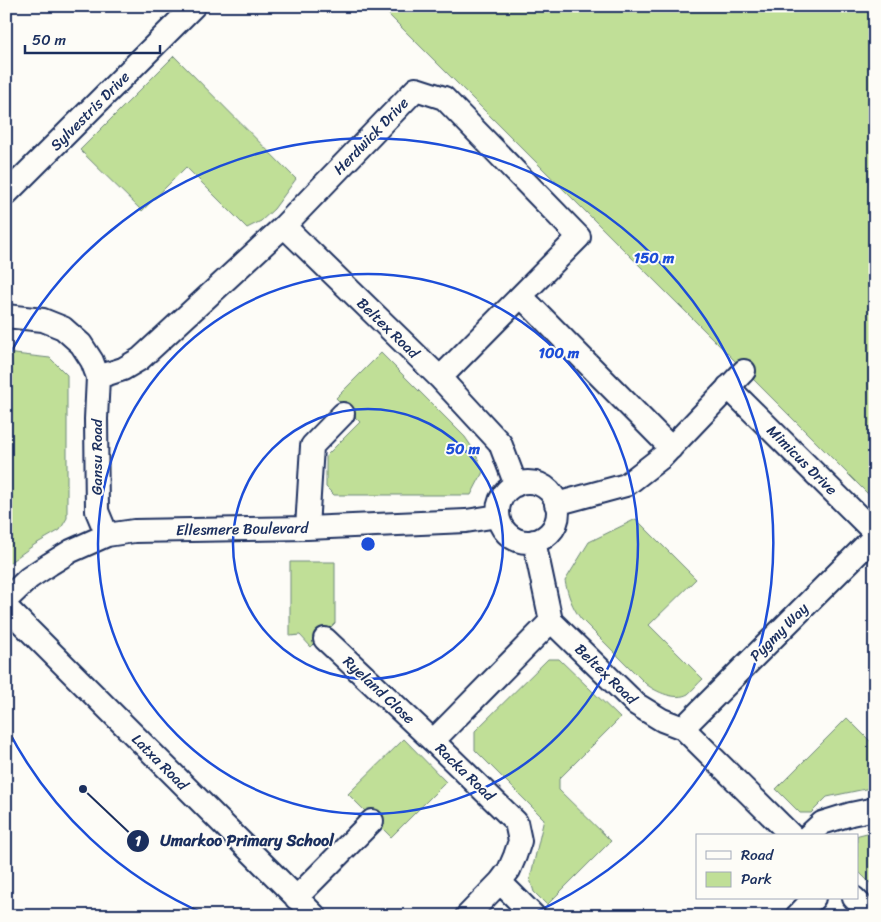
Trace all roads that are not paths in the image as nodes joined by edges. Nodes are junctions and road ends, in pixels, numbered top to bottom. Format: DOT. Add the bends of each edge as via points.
graph roads {
  1 [pos="194,6"];
  2 [pos="6,194"];
  3 [pos="284,226"];
  4 [pos="521,296"];
  5 [pos="6,316"];
  6 [pos="744,371"];
  7 [pos="98,377"];
  8 [pos="440,378"];
  9 [pos="728,387"];
  10 [pos="343,414"];
  11 [pos="671,448"];
  12 [pos="516,485"];
  13 [pos="556,504"];
  14 [pos="499,518"];
  15 [pos="307,528"];
  16 [pos="107,535"];
  17 [pos="875,535"];
  18 [pos="534,541"];
  19 [pos="6,600"];
  20 [pos="6,607"];
  21 [pos="551,621"];
  22 [pos="325,639"];
  23 [pos="683,728"];
  24 [pos="433,741"];
  25 [pos="875,809"];
  26 [pos="372,821"];
  27 [pos="790,834"];
  28 [pos="810,834"];
  29 [pos="500,882"];
  30 [pos="296,898"];
  31 [pos="812,900"];
  32 [pos="856,900"];
  33 [pos="314,916"];
  34 [pos="467,916"];
  35 [pos="534,916"];
  36 [pos="797,916"];
  37 [pos="872,916"];
  1 -- 2 [label="street, Sylvestris Drive"];
  3 -- 4 [label="street, Herdwick Drive" via="416,89 444,98 579,237"];
  3 -- 7 [label="street, Herdwick Drive" via="140,359"];
  3 -- 8 [label="street, Beltex Road"];
  4 -- 8 [label="street, Herdwick Drive"];
  4 -- 11 [label="street"];
  5 -- 7 [label="street" via="43,320 63,328 81,344"];
  6 -- 9 [label="street"];
  7 -- 16 [label="street, Gansu Road" via="97,511"];
  8 -- 12 [label="street, Beltex Road" via="500,443"];
  9 -- 11 [label="street"];
  9 -- 17 [label="street, Mimicus Drive"];
  10 -- 15 [label="street" via="312,446"];
  11 -- 13 [label="street" via="626,485"];
  12 -- 13 [label="street" via="523,482 542,486 550,492"];
  12 -- 14 [label="street" via="500,500"];
  13 -- 18 [label="street" via="556,522 551,531"];
  14 -- 15 [label="street, Ellesmere Boulevard"];
  14 -- 18 [label="street" via="512,538"];
  15 -- 16 [label="street, Ellesmere Boulevard" via="134,531"];
  16 -- 19 [label="street, Ellesmere Boulevard" via="50,564"];
  17 -- 23 [label="street, Pygmy Way"];
  18 -- 21 [label="street"];
  20 -- 30 [label="street, Latxa Road"];
  21 -- 23 [label="street, Beltex Road" via="636,704"];
  21 -- 24 [label="street, Racka Road"];
  22 -- 24 [label="street, Ryeland Close"];
  23 -- 27 [label="street, Beltex Road"];
  24 -- 29 [label="street, Racka Road" via="516,822 520,841 509,870"];
  25 -- 28 [label="street" via="822,823"];
  26 -- 30 [label="street"];
  29 -- 34 [label="street, Racka Road"];
  29 -- 35 [label="street"];
  30 -- 33 [label="street, Latxa Road"];
  31 -- 36 [label="street"];
  32 -- 37 [label="street"];
}
